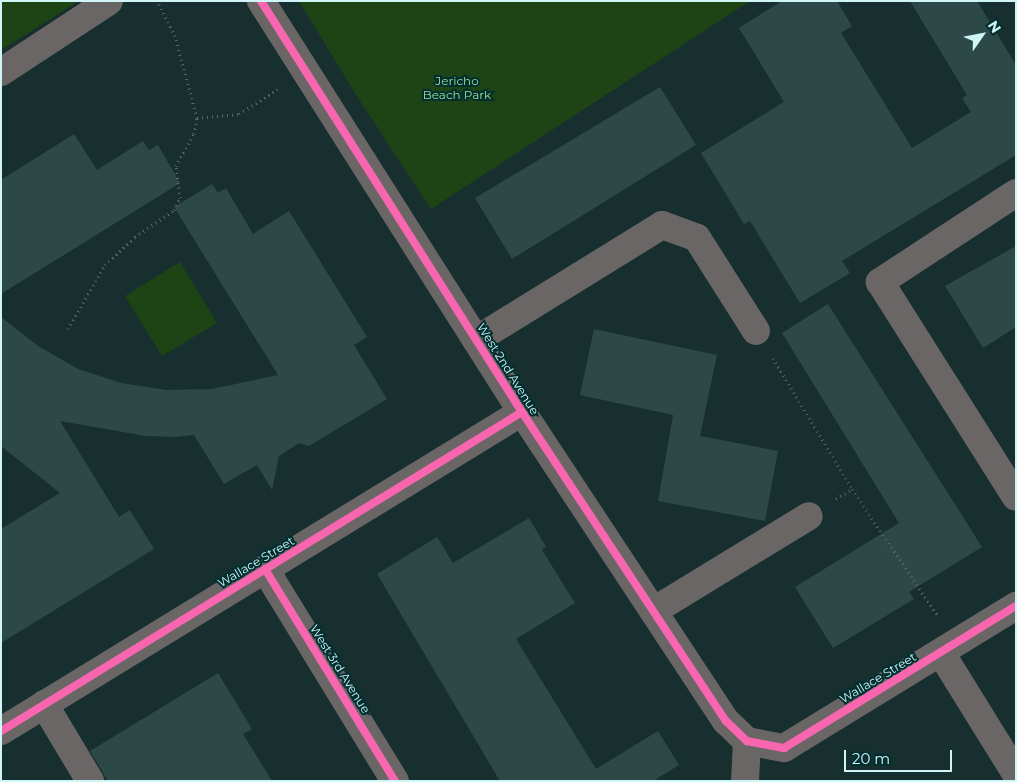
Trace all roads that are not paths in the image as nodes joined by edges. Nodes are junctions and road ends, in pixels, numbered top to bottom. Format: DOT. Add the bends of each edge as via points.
graph roads {
  1 [pos="109,1"];
  2 [pos="261,1"];
  3 [pos="1,72"];
  4 [pos="1016,193"];
  5 [pos="756,331"];
  6 [pos="476,340"];
  7 [pos="522,412"];
  8 [pos="1016,497"];
  9 [pos="809,516"];
  10 [pos="265,569"];
  11 [pos="1016,606"];
  12 [pos="655,610"];
  13 [pos="941,653"];
  14 [pos="44,704"];
  15 [pos="1,731"];
  16 [pos="747,741"];
  17 [pos="1016,774"];
  18 [pos="90,781"];
  19 [pos="395,781"];
  20 [pos="745,781"];
  1 -- 3 [label="street"];
  2 -- 6 [label="street, West 2nd Avenue"];
  4 -- 8 [label="street" via="880,282"];
  5 -- 6 [label="street" via="696,238 662,225"];
  6 -- 7 [label="street, West 2nd Avenue"];
  7 -- 10 [label="street, Wallace Street"];
  7 -- 12 [label="street, West 2nd Avenue"];
  9 -- 12 [label="street"];
  10 -- 14 [label="street, Wallace Street"];
  10 -- 19 [label="street, West 3rd Avenue"];
  11 -- 13 [label="street, Wallace Street"];
  12 -- 16 [label="street, West 2nd Avenue" via="726,720"];
  13 -- 16 [label="street, Wallace Street" via="784,748"];
  13 -- 17 [label="street"];
  14 -- 15 [label="street, Wallace Street"];
  14 -- 18 [label="street"];
  16 -- 20 [label="street"];
}
